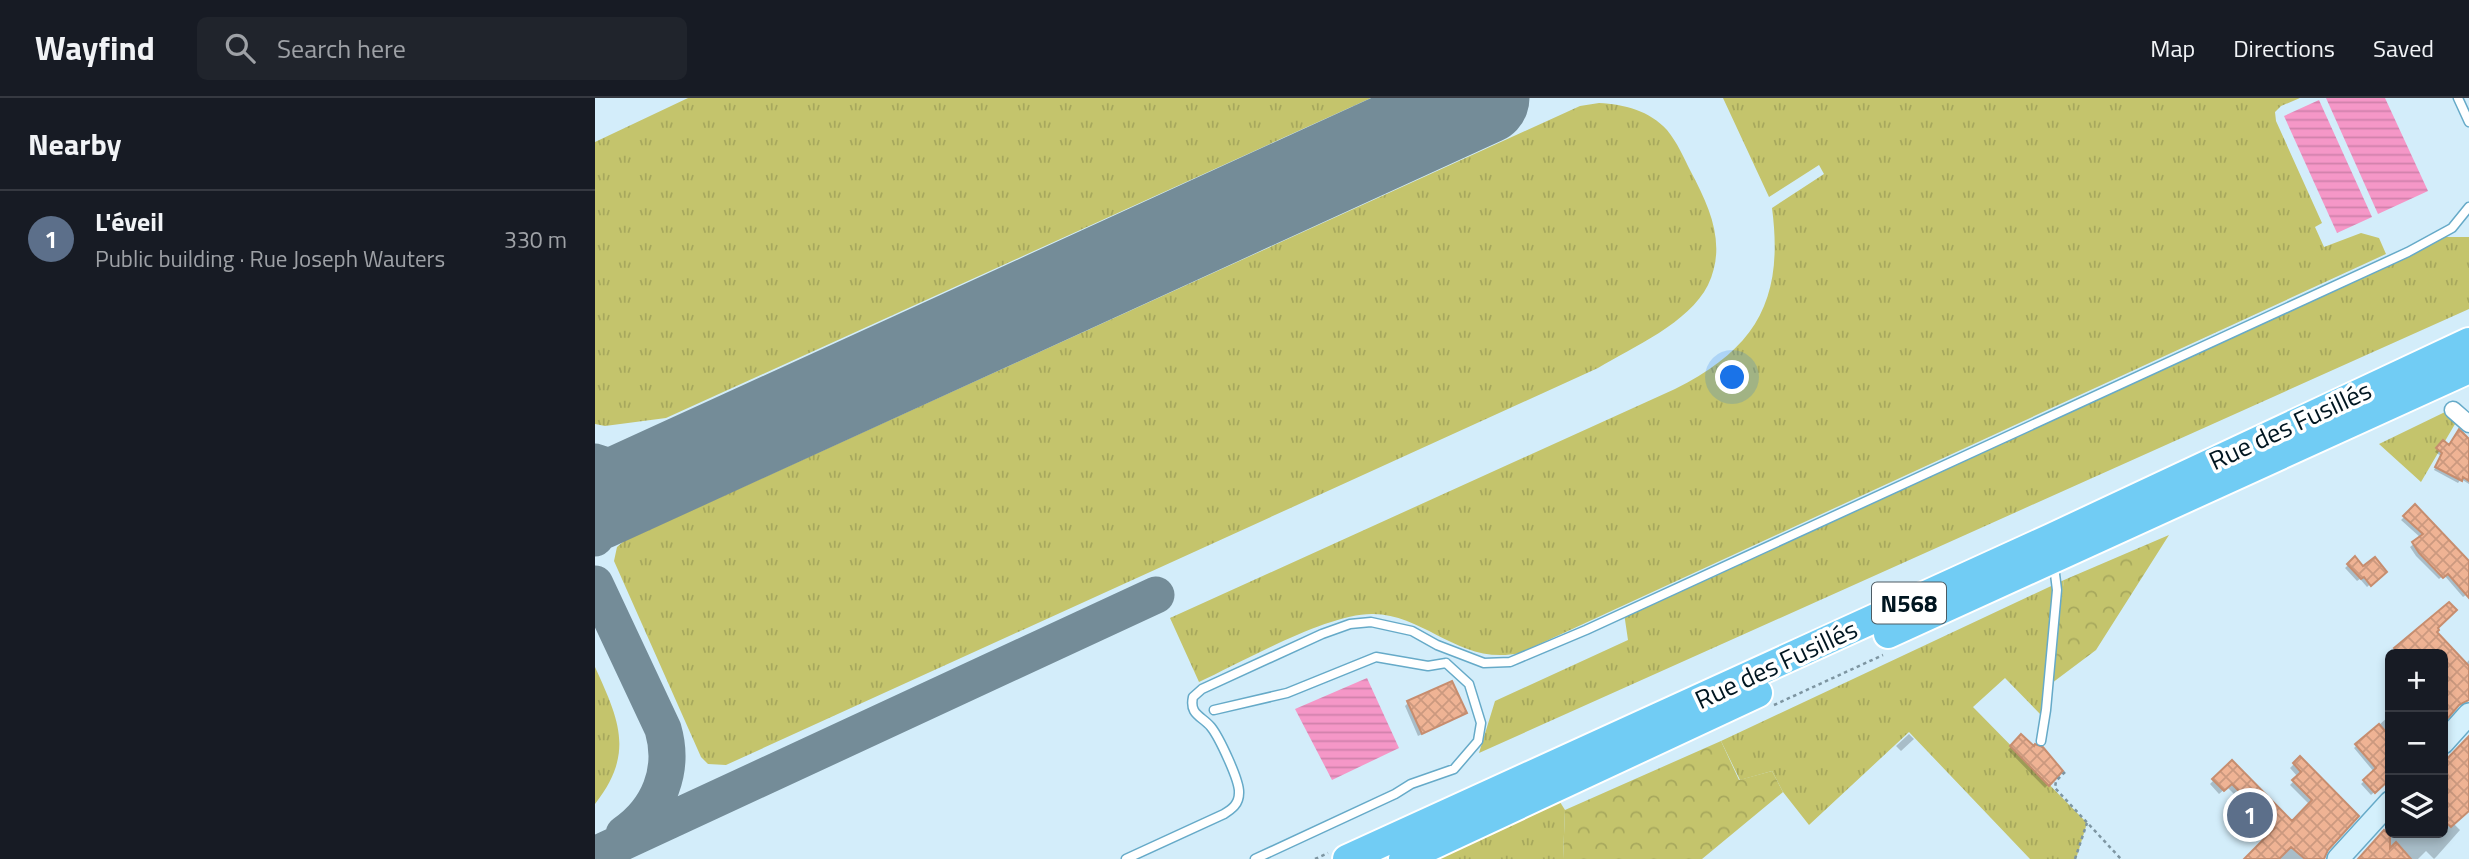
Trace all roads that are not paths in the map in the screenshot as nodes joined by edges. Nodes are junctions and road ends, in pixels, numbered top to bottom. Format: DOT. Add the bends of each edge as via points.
graph roads {
  1 [pos="2458,98"];
  2 [pos="2469,122"];
  3 [pos="2469,206"];
  4 [pos="2469,342"];
  5 [pos="2469,369"];
  6 [pos="2453,410"];
  7 [pos="2469,424"];
  8 [pos="2049,561"];
  9 [pos="1452,650"];
  10 [pos="1446,663"];
  11 [pos="1214,710"];
  12 [pos="2469,714"];
  13 [pos="2448,737"];
  14 [pos="2041,741"];
  15 [pos="2385,807"];
  16 [pos="1126,859"];
  17 [pos="1255,859"];
  18 [pos="1347,859"];
  19 [pos="1403,859"];
  20 [pos="2338,859"];
  1 -- 2 [label="lane"];
  3 -- 9 [label="lane" via="2452,228 2408,252 1586,630 1510,662 1484,663"];
  4 -- 18 [label="highway, Rue des Fusillés / N568"];
  5 -- 8 [label="highway, Rue des Fusillés / N568"];
  6 -- 7 [label="street"];
  8 -- 14 [label="lane" via="2057,590"];
  8 -- 19 [label="highway, Rue des Fusillés / N568"];
  9 -- 10 [label="lane"];
  9 -- 16 [label="lane" via="1412,631 1371,622 1350,624 1202,689 1193,697 1193,709 1213,730 1238,785 1237,802 1224,814"];
  10 -- 11 [label="lane" via="1428,666 1376,657 1287,692"];
  10 -- 17 [label="lane" via="1469,684 1481,723 1478,741 1454,769 1411,784"];
  12 -- 13 [label="street"];
  15 -- 20 [label="street"];
}
